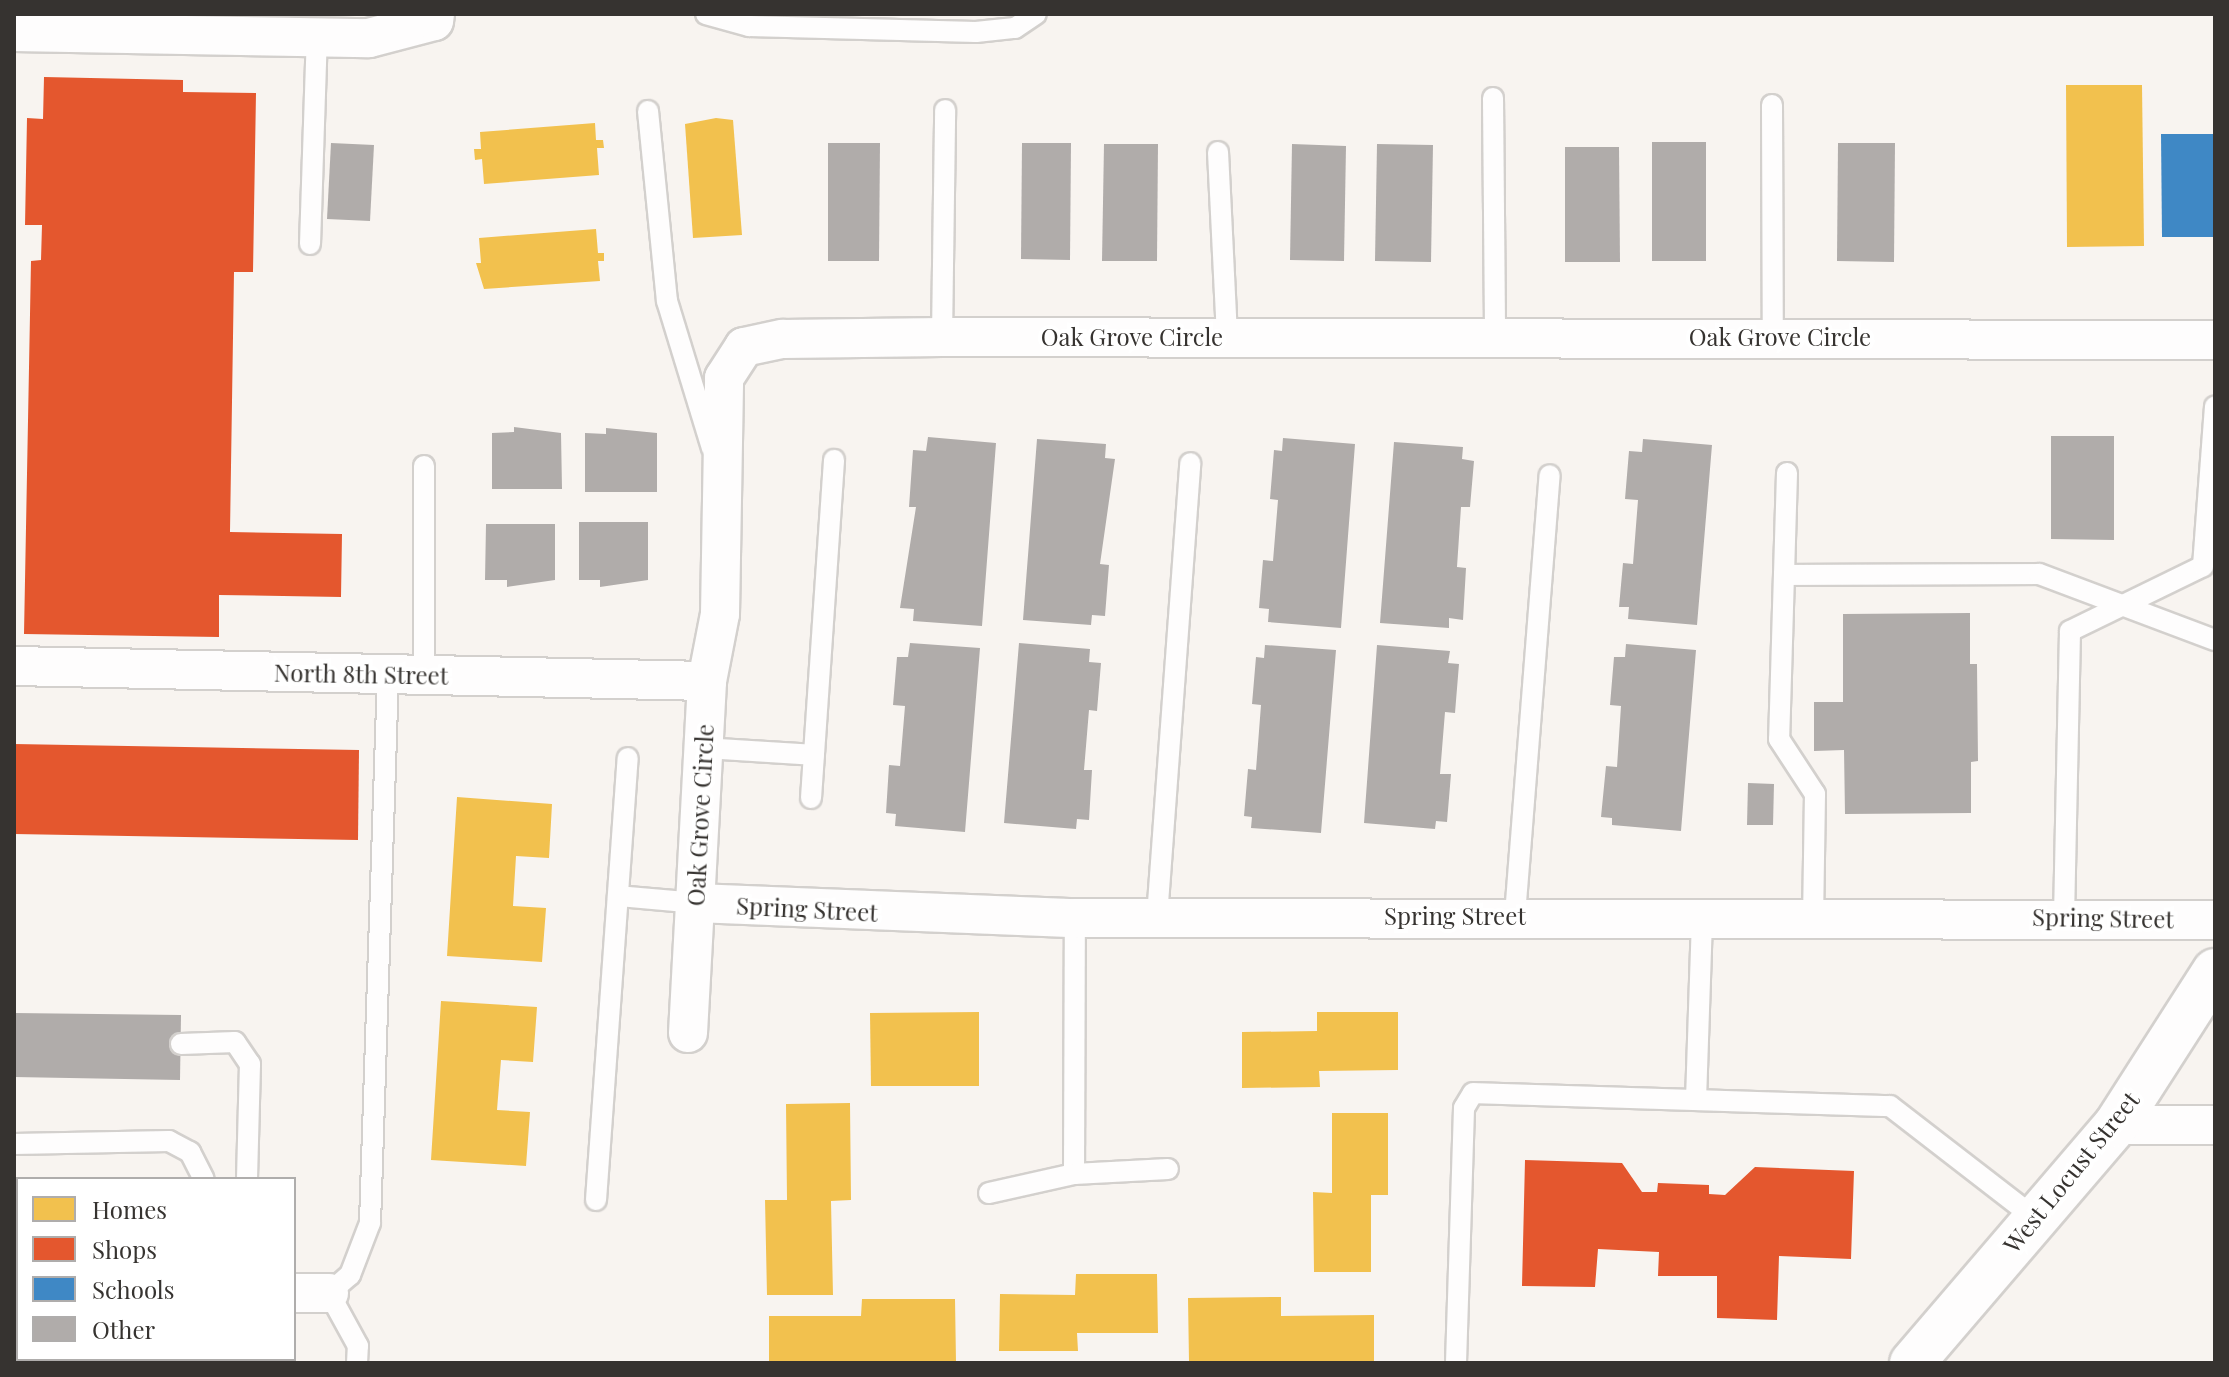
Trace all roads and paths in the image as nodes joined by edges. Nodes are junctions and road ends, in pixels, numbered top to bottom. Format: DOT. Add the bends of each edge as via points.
graph roads {
  1 [pos="706,14"];
  2 [pos="1036,14"];
  3 [pos="434,17"];
  4 [pos="14,32"];
  5 [pos="317,37"];
  6 [pos="1493,98"];
  7 [pos="1772,105"];
  8 [pos="945,110"];
  9 [pos="648,111"];
  10 [pos="1218,152"];
  11 [pos="310,244"];
  12 [pos="942,337"];
  13 [pos="1227,337"];
  14 [pos="1773,337"];
  15 [pos="1495,338"];
  16 [pos="2215,340"];
  17 [pos="2215,406"];
  18 [pos="834,460"];
  19 [pos="1190,463"];
  20 [pos="424,466"];
  21 [pos="1787,473"];
  22 [pos="721,474"];
  23 [pos="1550,475"];
  24 [pos="1784,575"];
  25 [pos="2123,607"];
  26 [pos="2215,640"];
  27 [pos="14,666"];
  28 [pos="406,675"];
  29 [pos="707,681"];
  30 [pos="704,748"];
  31 [pos="814,755"];
  32 [pos="628,758"];
  33 [pos="811,798"];
  34 [pos="618,896"];
  35 [pos="696,903"];
  36 [pos="1515,915"];
  37 [pos="1702,915"];
  38 [pos="1813,915"];
  39 [pos="1157,917"];
  40 [pos="1075,918"];
  41 [pos="2064,918"];
  42 [pos="2215,920"];
  43 [pos="2215,971"];
  44 [pos="688,1033"];
  45 [pos="181,1044"];
  46 [pos="1696,1100"];
  47 [pos="2116,1125"];
  48 [pos="2215,1125"];
  49 [pos="14,1144"];
  50 [pos="1168,1169"];
  51 [pos="1074,1174"];
  52 [pos="203,1177"];
  53 [pos="247,1177"];
  54 [pos="989,1193"];
  55 [pos="596,1200"];
  56 [pos="2036,1219"];
  57 [pos="312,1293"];
  58 [pos="357,1363"];
  59 [pos="1456,1363"];
  60 [pos="1912,1363"];
  1 -- 2 [label="lane" via="749,26 976,32 1015,28"];
  3 -- 5 [label="street" via="369,38"];
  4 -- 5 [label="street"];
  5 -- 11 [label="lane"];
  6 -- 15 [label="lane"];
  7 -- 14 [label="lane"];
  8 -- 12 [label="lane"];
  9 -- 22 [label="lane" via="667,301"];
  10 -- 13 [label="lane"];
  12 -- 13 [label="street, Oak Grove Circle"];
  12 -- 22 [label="street, Oak Grove Circle" via="783,339 744,347 724,378"];
  13 -- 15 [label="street, Oak Grove Circle"];
  14 -- 15 [label="street, Oak Grove Circle"];
  14 -- 16 [label="street, Oak Grove Circle"];
  17 -- 25 [label="lane" via="2203,566"];
  18 -- 31 [label="lane"];
  19 -- 39 [label="lane"];
  20 -- 28 [label="lane"];
  21 -- 24 [label="lane"];
  22 -- 29 [label="street, Oak Grove Circle" via="720,614"];
  23 -- 36 [label="lane"];
  24 -- 25 [label="lane" via="2039,574"];
  24 -- 38 [label="lane" via="1779,739 1815,794"];
  25 -- 26 [label="lane"];
  25 -- 41 [label="lane" via="2070,631"];
  27 -- 28 [label="street, North 8th Street"];
  28 -- 29 [label="street, North 8th Street"];
  28 -- 57 [label="lane" via="370,1223 350,1275"];
  29 -- 30 [label="street, Oak Grove Circle"];
  30 -- 31 [label="lane"];
  30 -- 35 [label="street, Oak Grove Circle"];
  31 -- 33 [label="lane"];
  32 -- 34 [label="lane"];
  34 -- 35 [label="lane"];
  34 -- 55 [label="lane"];
  35 -- 40 [label="street, Spring Street"];
  35 -- 44 [label="street, Oak Grove Circle"];
  36 -- 37 [label="street, Spring Street"];
  36 -- 39 [label="street, Spring Street"];
  37 -- 38 [label="street, Spring Street"];
  37 -- 46 [label="lane"];
  38 -- 41 [label="street, Spring Street"];
  39 -- 40 [label="street, Spring Street"];
  40 -- 51 [label="lane"];
  41 -- 42 [label="street, Spring Street"];
  43 -- 47 [label="street, West Locust Street"];
  45 -- 53 [label="lane" via="235,1042 250,1064"];
  46 -- 56 [label="lane" via="1890,1106"];
  46 -- 59 [label="lane" via="1473,1093 1464,1108"];
  47 -- 48 [label="street"];
  47 -- 56 [label="street, West Locust Street"];
  49 -- 52 [label="lane" via="169,1141 190,1152"];
  50 -- 51 [label="lane"];
  51 -- 54 [label="lane"];
  56 -- 60 [label="street, West Locust Street"];
  57 -- 58 [label="lane" via="358,1346"];
}
